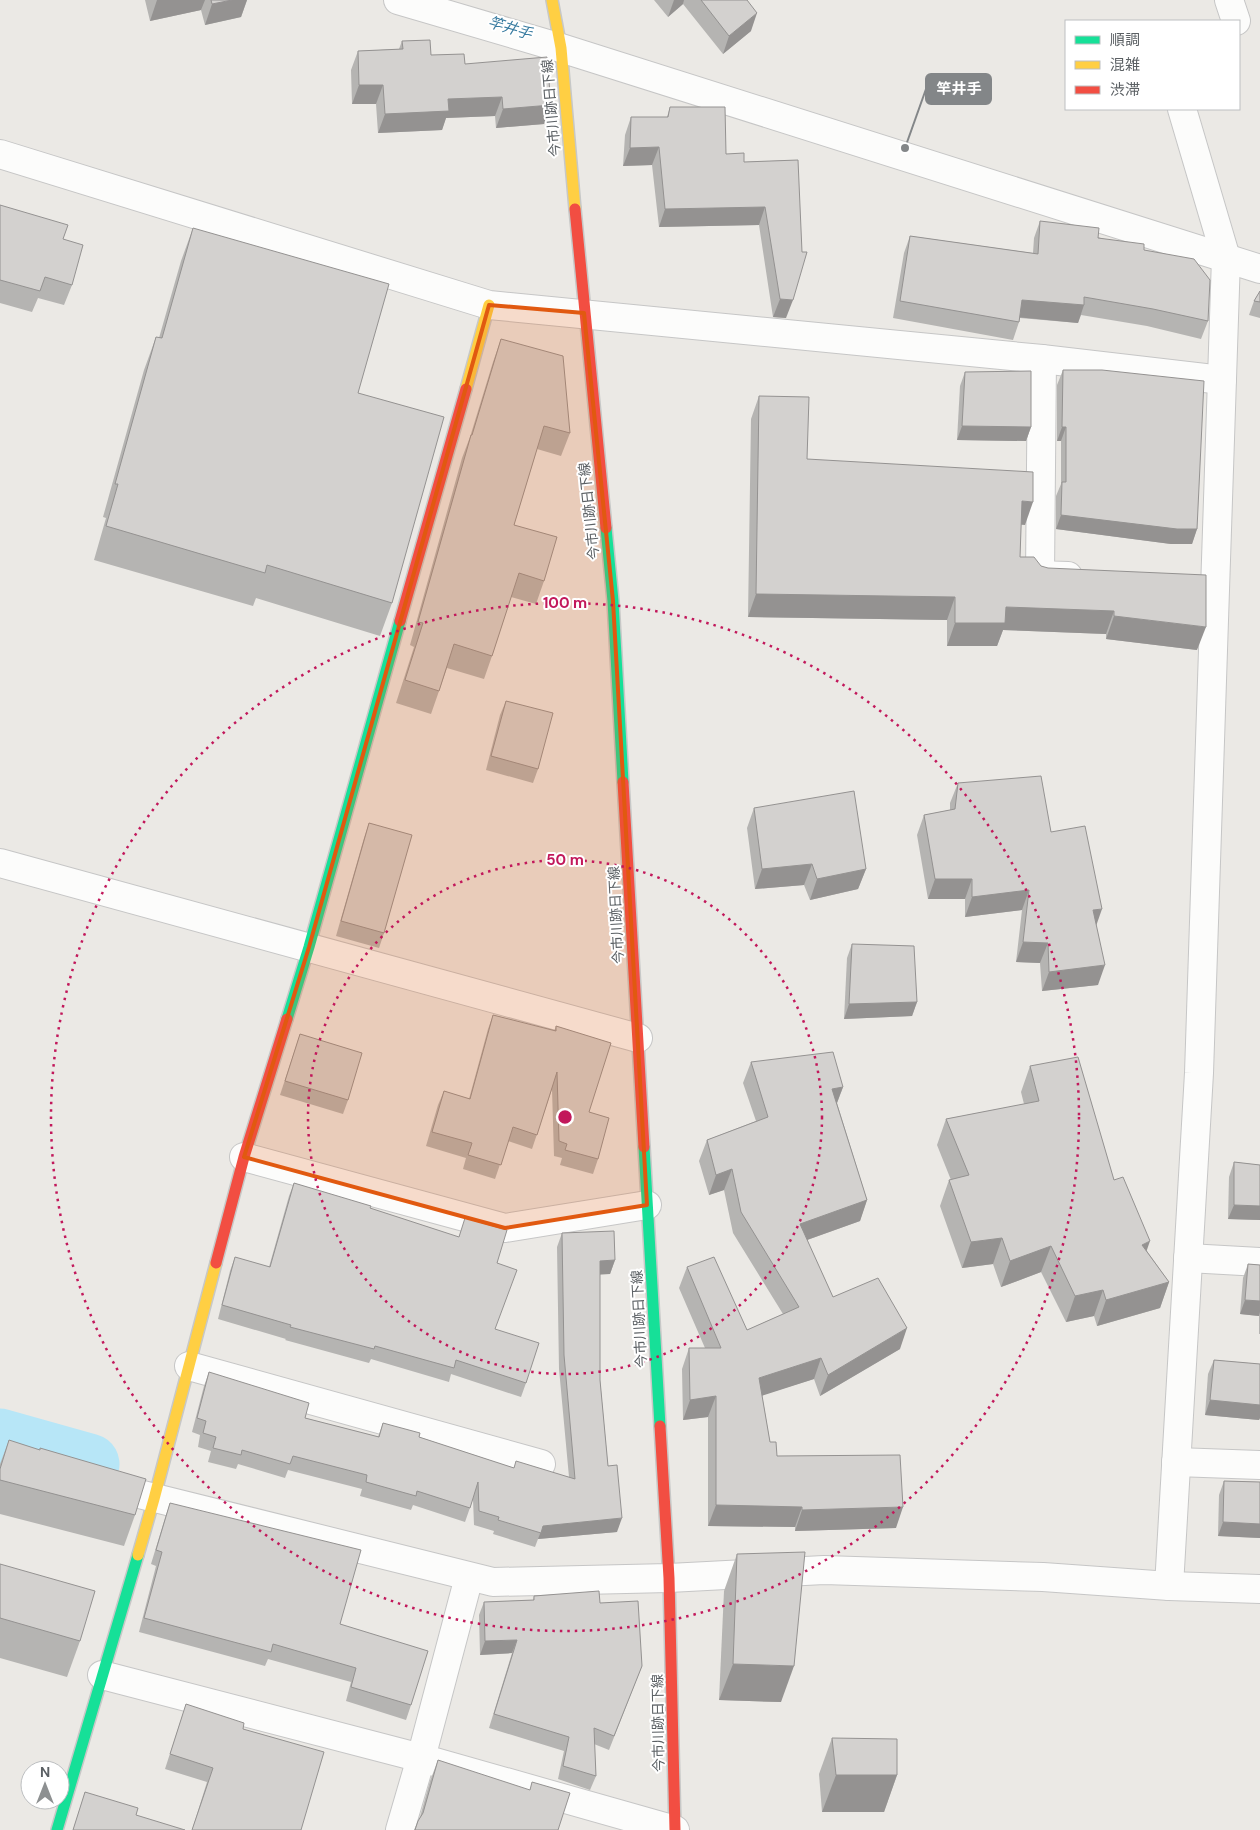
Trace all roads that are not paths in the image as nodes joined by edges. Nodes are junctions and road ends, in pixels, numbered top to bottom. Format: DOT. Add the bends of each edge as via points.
graph roads {
  1 [pos="398,0"];
  2 [pos="552,0"];
  3 [pos="1230,0"];
  4 [pos="1236,20"];
  5 [pos="561,48"];
  6 [pos="1182,110"];
  7 [pos="0,154"];
  8 [pos="1226,258"];
  9 [pos="1260,269"];
  10 [pos="489,306"];
  11 [pos="584,314"];
  12 [pos="1042,359"];
  13 [pos="1222,380"];
  14 [pos="1089,577"];
  15 [pos="0,863"];
  16 [pos="309,947"];
  17 [pos="638,1038"];
  18 [pos="244,1157"];
  19 [pos="648,1205"];
  20 [pos="1188,1258"];
  21 [pos="1260,1262"];
  22 [pos="189,1366"];
  23 [pos="1176,1462"];
  24 [pos="541,1464"];
  25 [pos="1260,1466"];
  26 [pos="109,1486"];
  27 [pos="154,1499"];
  28 [pos="469,1576"];
  29 [pos="669,1578"];
  30 [pos="1169,1586"];
  31 [pos="1260,1589"];
  32 [pos="102,1674"];
  33 [pos="421,1758"];
  34 [pos="57,1830"];
  35 [pos="400,1830"];
  36 [pos="676,1830"];
  1 -- 5 [label="street"];
  2 -- 5 [label="street, 今市川跡日下線"];
  3 -- 4 [label="street"];
  5 -- 8 [label="street"];
  5 -- 11 [label="street, 今市川跡日下線"];
  6 -- 8 [label="street"];
  7 -- 10 [label="street"];
  8 -- 9 [label="street"];
  8 -- 13 [label="street"];
  10 -- 11 [label="street"];
  10 -- 16 [label="street"];
  11 -- 12 [label="street"];
  11 -- 17 [label="street, 今市川跡日下線" via="613,601"];
  12 -- 13 [label="street"];
  12 -- 14 [label="street" via="1040,575"];
  13 -- 20 [label="street" via="1205,582 1198,1074"];
  15 -- 16 [label="street"];
  16 -- 17 [label="street"];
  16 -- 18 [label="street"];
  17 -- 19 [label="street, 今市川跡日下線"];
  18 -- 19 [label="street" via="505,1228"];
  18 -- 22 [label="street"];
  19 -- 29 [label="street, 今市川跡日下線"];
  20 -- 21 [label="street"];
  20 -- 23 [label="street"];
  22 -- 24 [label="street"];
  22 -- 27 [label="street"];
  23 -- 25 [label="street"];
  23 -- 30 [label="street"];
  26 -- 27 [label="street"];
  27 -- 28 [label="street"];
  27 -- 32 [label="street"];
  28 -- 29 [label="street" via="492,1582"];
  28 -- 33 [label="street"];
  29 -- 30 [label="street" via="824,1570 1043,1576"];
  29 -- 36 [label="street, 今市川跡日下線"];
  30 -- 31 [label="street"];
  32 -- 33 [label="street"];
  32 -- 34 [label="street"];
  33 -- 35 [label="street"];
  33 -- 36 [label="street"];
}
